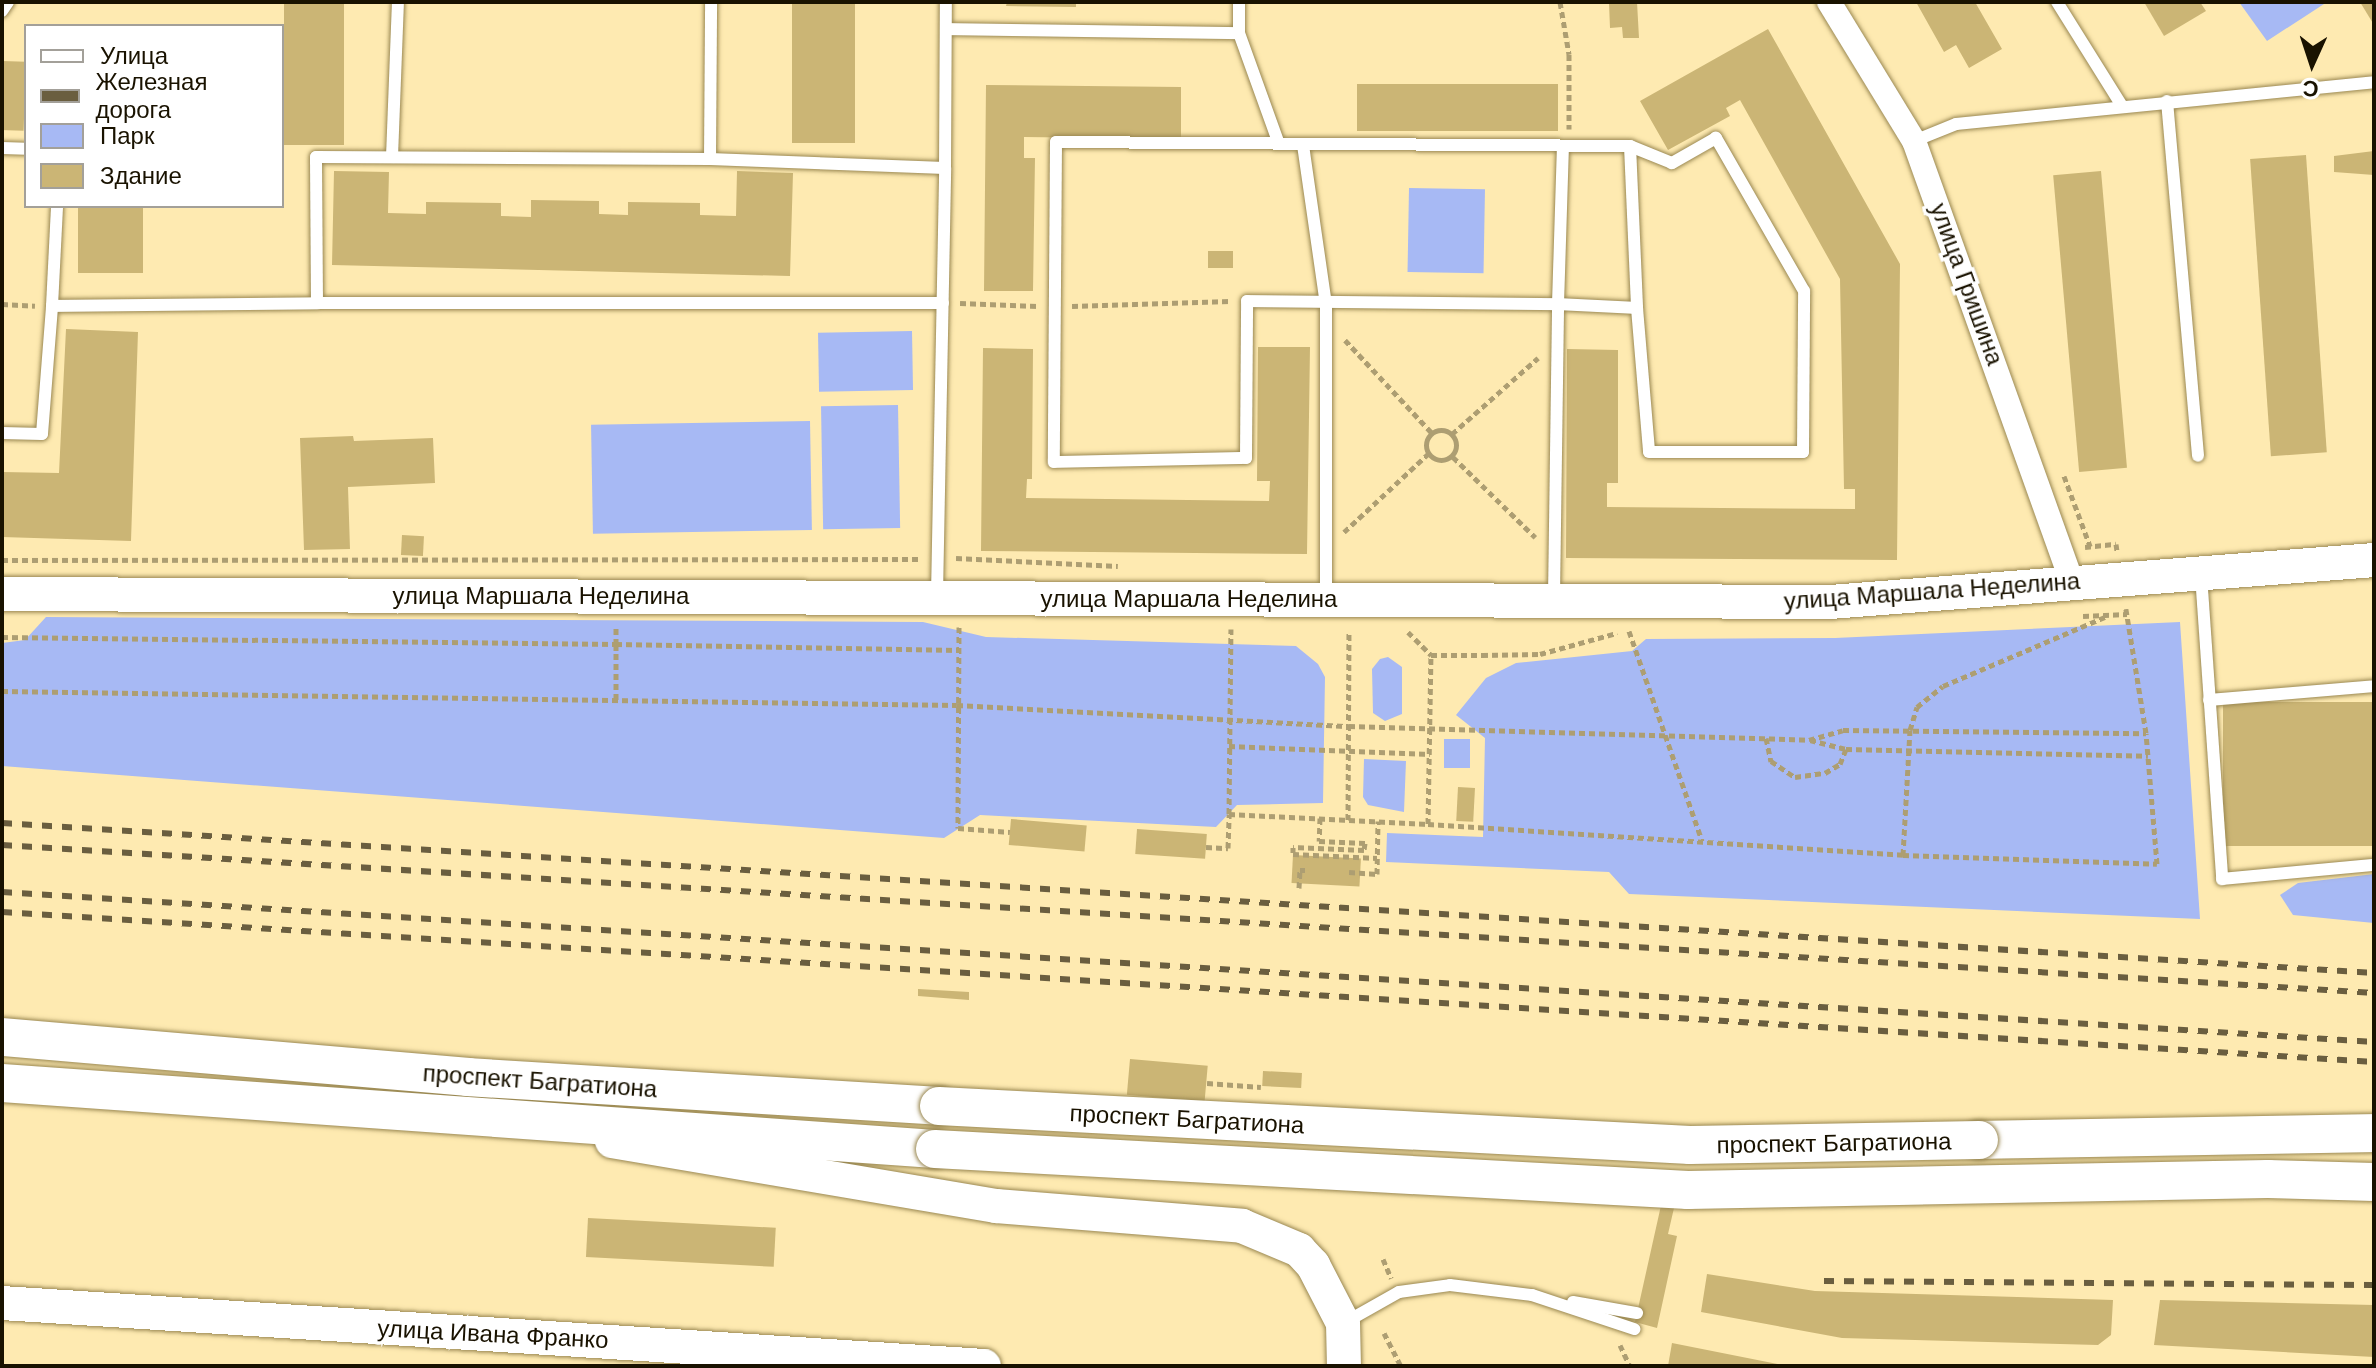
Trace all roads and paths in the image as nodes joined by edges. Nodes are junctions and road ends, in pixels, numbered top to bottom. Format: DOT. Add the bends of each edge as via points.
graph roads {
  1 [pos="8,2"];
  2 [pos="398,2"];
  3 [pos="711,2"];
  4 [pos="946,2"];
  5 [pos="1239,2"];
  6 [pos="1560,2"];
  7 [pos="1829,2"];
  8 [pos="2057,2"];
  9 [pos="2,11"];
  10 [pos="946,29"];
  11 [pos="1239,33"];
  12 [pos="2374,82"];
  13 [pos="2167,101"];
  14 [pos="2122,106"];
  15 [pos="1914,141"];
  16 [pos="1279,144"];
  17 [pos="1303,145"];
  18 [pos="1630,146"];
  19 [pos="1566,147"];
  20 [pos="2,148"];
  21 [pos="24,149"];
  22 [pos="392,157"];
  23 [pos="710,159"];
  24 [pos="945,168"];
  25 [pos="57,208"];
  26 [pos="1247,301"];
  27 [pos="317,303"];
  28 [pos="943,303"];
  29 [pos="2,304"];
  30 [pos="1326,304"];
  31 [pos="1558,304"];
  32 [pos="52,306"];
  33 [pos="1054,307"];
  34 [pos="1637,308"];
  35 [pos="1326,320"];
  36 [pos="1557,341"];
  37 [pos="2,433"];
  38 [pos="1432,433"];
  39 [pos="1452,434"];
  40 [pos="1428,454"];
  41 [pos="2198,456"];
  42 [pos="1453,457"];
  43 [pos="1326,548"];
  44 [pos="1555,557"];
  45 [pos="940,558"];
  46 [pos="2,560"];
  47 [pos="616,560"];
  48 [pos="2374,560"];
  49 [pos="2201,572"];
  50 [pos="2122,578"];
  51 [pos="2072,582"];
  52 [pos="2,594"];
  53 [pos="616,596"];
  54 [pos="948,598"];
  55 [pos="1554,600"];
  56 [pos="2112,614"];
  57 [pos="1330,615"];
  58 [pos="1231,629"];
  59 [pos="1349,631"];
  60 [pos="1365,631"];
  61 [pos="1629,631"];
  62 [pos="1645,631"];
  63 [pos="1395,632"];
  64 [pos="2,637"];
  65 [pos="616,644"];
  66 [pos="959,650"];
  67 [pos="1431,655"];
  68 [pos="2374,686"];
  69 [pos="2,691"];
  70 [pos="616,700"];
  71 [pos="2209,700"];
  72 [pos="957,705"];
  73 [pos="1228,720"];
  74 [pos="1349,726"];
  75 [pos="1430,728"];
  76 [pos="1910,730"];
  77 [pos="2146,733"];
  78 [pos="1666,734"];
  79 [pos="1766,738"];
  80 [pos="1809,740"];
  81 [pos="1229,746"];
  82 [pos="1846,749"];
  83 [pos="1909,750"];
  84 [pos="1349,751"];
  85 [pos="1430,754"];
  86 [pos="2148,756"];
  87 [pos="1229,814"];
  88 [pos="1320,818"];
  89 [pos="1348,820"];
  90 [pos="1378,821"];
  91 [pos="1428,824"];
  92 [pos="1010,832"];
  93 [pos="1702,841"];
  94 [pos="1206,847"];
  95 [pos="1903,855"];
  96 [pos="1377,858"];
  97 [pos="2374,865"];
  98 [pos="1305,870"];
  99 [pos="1349,872"];
  100 [pos="1299,888"];
  101 [pos="2,1037"];
  102 [pos="2,1083"];
  103 [pos="461,1117"];
  104 [pos="2374,1133"];
  105 [pos="2374,1182"];
  106 [pos="1383,1259"];
  107 [pos="1391,1279"];
  108 [pos="1532,1295"];
  109 [pos="2,1303"];
  110 [pos="1637,1313"];
  111 [pos="1343,1323"];
  112 [pos="1634,1329"];
  113 [pos="1384,1333"];
  114 [pos="736,1357"];
  115 [pos="984,1366"];
  116 [pos="1344,1366"];
  117 [pos="1401,1366"];
  1 -- 9 [label="lane"];
  2 -- 22 [label="lane"];
  3 -- 23 [label="lane"];
  4 -- 10 [label="lane"];
  5 -- 11 [label="lane"];
  6 -- 19 [label="path" via="1569,54"];
  7 -- 15 [label="street, улица Гришина"];
  8 -- 14 [label="lane"];
  10 -- 11 [label="lane"];
  10 -- 24 [label="lane"];
  11 -- 16 [label="lane"];
  12 -- 13 [label="lane"];
  13 -- 14 [label="lane"];
  13 -- 41 [label="lane"];
  14 -- 15 [label="lane" via="1956,124"];
  15 -- 51 [label="street, улица Гришина"];
  16 -- 17 [label="lane"];
  16 -- 33 [label="lane" via="1056,142"];
  17 -- 19 [label="lane"];
  17 -- 30 [label="lane"];
  18 -- 19 [label="lane"];
  18 -- 34 [label="lane"];
  18 -- 34 [label="lane" via="1672,163 1716,138 1804,291 1803,452 1649,452"];
  19 -- 31 [label="lane"];
  20 -- 21 [label="lane"];
  22 -- 23 [label="lane"];
  22 -- 27 [label="lane" via="316,157"];
  23 -- 24 [label="lane"];
  24 -- 28 [label="lane"];
  25 -- 32 [label="lane"];
  26 -- 30 [label="lane"];
  26 -- 33 [label="path"];
  26 -- 33 [label="lane" via="1246,458 1054,462"];
  27 -- 28 [label="lane"];
  27 -- 32 [label="lane"];
  28 -- 33 [label="path"];
  28 -- 45 [label="lane"];
  29 -- 32 [label="path"];
  30 -- 31 [label="lane"];
  30 -- 35 [label="lane"];
  31 -- 34 [label="lane"];
  31 -- 36 [label="lane"];
  32 -- 37 [label="lane" via="42,434"];
  35 -- 38 [label="path"];
  35 -- 43 [label="lane"];
  36 -- 39 [label="path"];
  36 -- 44 [label="lane"];
  38 -- 39 [label="path"];
  38 -- 40 [label="path"];
  39 -- 42 [label="path" via="1457,444"];
  40 -- 42 [label="path" via="1440,461"];
  40 -- 43 [label="path"];
  42 -- 44 [label="path"];
  43 -- 57 [label="lane"];
  44 -- 55 [label="lane"];
  45 -- 47 [label="path"];
  45 -- 54 [label="lane"];
  45 -- 54 [label="path" via="960,558"];
  46 -- 47 [label="path"];
  47 -- 53 [label="path"];
  48 -- 49 [label="street, улица Маршала Неделина"];
  49 -- 50 [label="street, улица Маршала Неделина"];
  49 -- 71 [label="lane"];
  50 -- 51 [label="street, улица Маршала Неделина"];
  50 -- 77 [label="path"];
  51 -- 55 [label="street, улица Маршала Неделина" via="1830,602"];
  52 -- 53 [label="street, улица Маршала Неделина"];
  53 -- 54 [label="street, улица Маршала Неделина"];
  53 -- 65 [label="path"];
  54 -- 57 [label="street, улица Маршала Неделина"];
  54 -- 66 [label="path"];
  55 -- 57 [label="street, улица Маршала Неделина"];
  56 -- 76 [label="path" via="1943,686 1917,707"];
  57 -- 59 [label="path"];
  58 -- 73 [label="path"];
  59 -- 60 [label="path"];
  59 -- 74 [label="path"];
  61 -- 62 [label="path"];
  61 -- 67 [label="path" via="1540,654"];
  61 -- 78 [label="path"];
  63 -- 67 [label="path" via="1411,632"];
  64 -- 65 [label="path"];
  65 -- 66 [label="path"];
  65 -- 70 [label="path"];
  66 -- 72 [label="path"];
  67 -- 75 [label="path"];
  68 -- 71 [label="lane"];
  69 -- 70 [label="path"];
  70 -- 72 [label="path"];
  71 -- 97 [label="lane" via="2222,879"];
  72 -- 73 [label="path"];
  72 -- 92 [label="path" via="958,828"];
  73 -- 74 [label="path"];
  73 -- 81 [label="path"];
  74 -- 75 [label="path"];
  74 -- 84 [label="path"];
  75 -- 78 [label="path"];
  75 -- 85 [label="path"];
  76 -- 77 [label="path"];
  76 -- 80 [label="path" via="1843,730"];
  76 -- 83 [label="path"];
  77 -- 86 [label="path"];
  78 -- 79 [label="path"];
  78 -- 93 [label="path"];
  79 -- 80 [label="path"];
  79 -- 82 [label="path" via="1771,761 1795,777 1825,773 1840,764"];
  80 -- 82 [label="path"];
  81 -- 84 [label="path"];
  81 -- 87 [label="path"];
  82 -- 83 [label="path"];
  83 -- 86 [label="path"];
  83 -- 95 [label="path"];
  84 -- 85 [label="path"];
  84 -- 89 [label="path"];
  85 -- 91 [label="path"];
  86 -- 95 [label="path" via="2157,864"];
  87 -- 88 [label="path"];
  87 -- 94 [label="path" via="1228,848"];
  88 -- 89 [label="path"];
  88 -- 96 [label="path" via="1319,841 1365,843 1364,850 1293,847 1293,854"];
  89 -- 90 [label="path"];
  90 -- 91 [label="path"];
  90 -- 96 [label="path"];
  91 -- 93 [label="path"];
  93 -- 95 [label="path"];
  96 -- 99 [label="path" via="1377,874"];
  98 -- 100 [label="path" via="1300,870"];
  101 -- 104 [label="main road, проспект Багратиона, bridge" via="467,1077 1690,1145"];
  102 -- 103 [label="main road, проспект Багратиона"];
  103 -- 105 [label="main road, проспект Багратиона, bridge" via="1688,1190 2268,1179"];
  103 -- 111 [label="street" via="996,1206 1242,1226 1299,1250 1326,1285"];
  106 -- 107 [label="path"];
  108 -- 110 [label="lane"];
  108 -- 111 [label="lane" via="1423,1287 1399,1292"];
  108 -- 112 [label="lane"];
  109 -- 114 [label="street, улица Ивана Франко"];
  111 -- 116 [label="street"];
  113 -- 117 [label="path"];
  114 -- 115 [label="street, улица Ивана Франко"];
}
